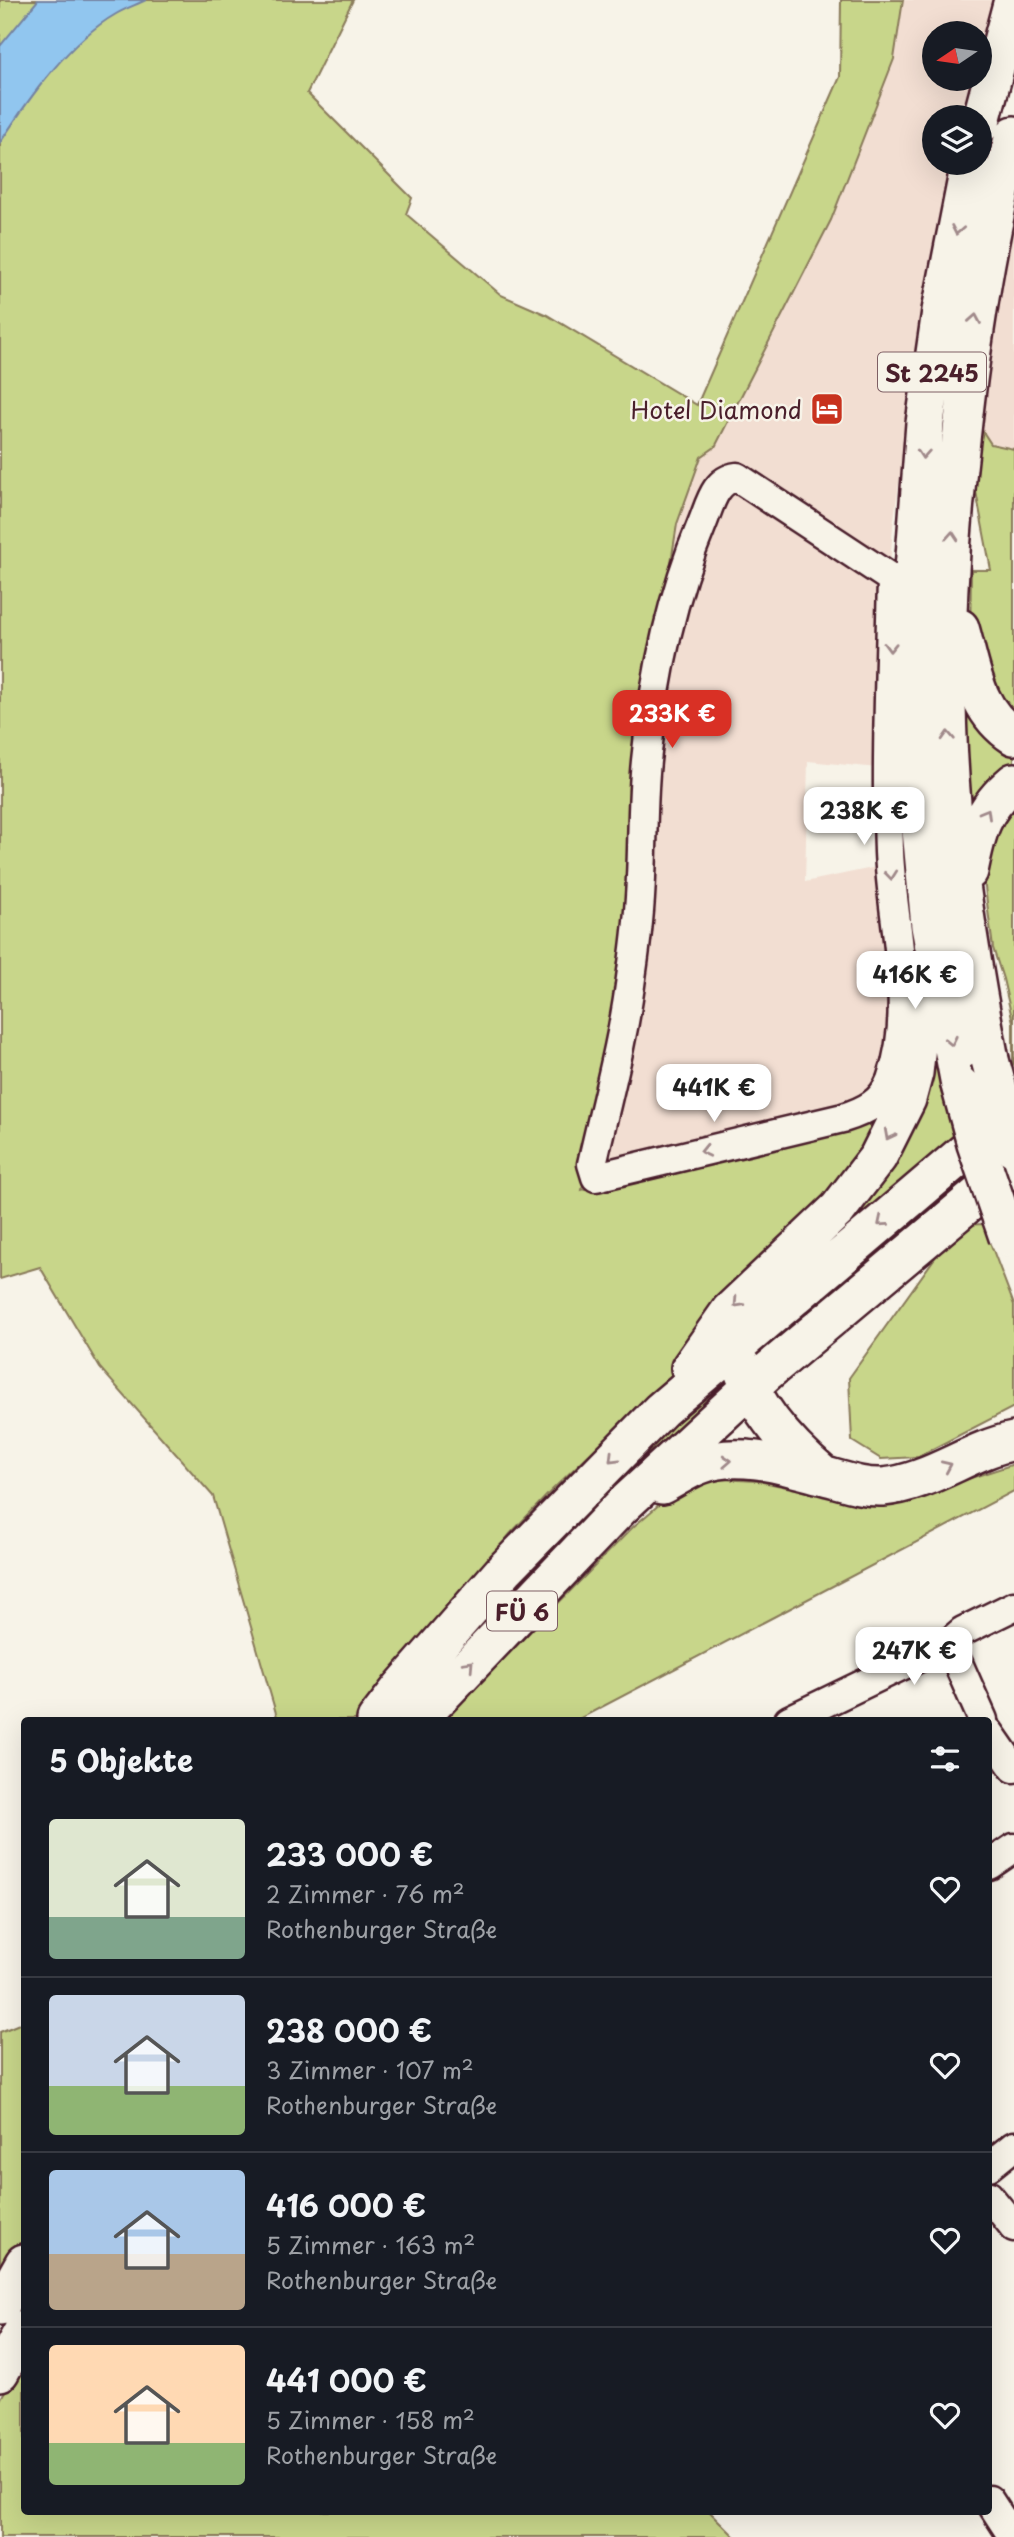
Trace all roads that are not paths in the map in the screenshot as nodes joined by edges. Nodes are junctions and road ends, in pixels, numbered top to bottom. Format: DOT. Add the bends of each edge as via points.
graph roads {
  1 [pos="1013,0"];
  2 [pos="985,105"];
  3 [pos="1014,135"];
  4 [pos="968,175"];
  5 [pos="918,583"];
  6 [pos="1014,736"];
  7 [pos="1014,782"];
  8 [pos="964,900"];
  9 [pos="930,926"];
  10 [pos="1014,1111"];
  11 [pos="1014,1148"];
  12 [pos="1014,1165"];
  13 [pos="1011,1245"];
  14 [pos="735,1347"];
  15 [pos="749,1389"];
  16 [pos="662,1410"];
  17 [pos="1014,1441"];
  18 [pos="823,1475"];
  19 [pos="621,1507"];
  20 [pos="1014,1606"];
  21 [pos="949,1643"];
  22 [pos="378,1717"];
  23 [pos="421,1717"];
  24 [pos="795,1717"];
  25 [pos="982,1717"];
  26 [pos="992,1736"];
  27 [pos="1014,1768"];
  28 [pos="1014,1848"];
  29 [pos="992,1863"];
  30 [pos="1014,2146"];
  31 [pos="992,2164"];
  32 [pos="992,2200"];
  33 [pos="1014,2227"];
  34 [pos="21,2268"];
  35 [pos="0,2306"];
  36 [pos="21,2334"];
  37 [pos="0,2372"];
  38 [pos="992,2505"];
  39 [pos="1013,2537"];
  1 -- 2 [label="main road"];
  5 -- 3 [label="main road, St 2245, one-way" via="956,484 975,322"];
  4 -- 5 [label="main road, St 2245, one-way" via="940,311 925,423"];
  5 -- 5 [label="street, one-way" via="886,779 901,1002 895,1065 885,1092 866,1110 843,1118 596,1177 592,1164 622,1037 638,924 652,710 677,591 718,487 727,478 737,477"];
  5 -- 6 [label="main road" via="993,718"];
  8 -- 5 [label="main road, St 2245, one-way" via="952,804 946,688"];
  5 -- 9 [label="main road, St 2245" via="912,733"];
  8 -- 7 [label="main road, one-way" via="981,820"];
  8 -- 11 [label="main road, St 2245, bridge" via="990,1060"];
  9 -- 13 [label="main road, St 2245, one-way, bridge" via="960,1085"];
  9 -- 16 [label="main road, one-way" via="914,1073 907,1099 878,1157 838,1209 730,1311"];
  10 -- 14 [label="main road, FÜ 6, one-way"];
  12 -- 15 [label="main road, FÜ 6"];
  14 -- 15 [label="main road"];
  14 -- 16 [label="main road, FÜ 6"];
  15 -- 18 [label="main road" via="799,1454"];
  15 -- 19 [label="main road, FÜ 6"];
  16 -- 22 [label="main road, FÜ 6, one-way" via="505,1569"];
  18 -- 17 [label="main road, one-way" via="866,1487 898,1485"];
  19 -- 18 [label="main road, one-way" via="701,1465 723,1459 763,1461"];
  23 -- 19 [label="main road, FÜ 6, one-way"];
  20 -- 21 [label="street" via="963,1631"];
  21 -- 24 [label="street"];
  21 -- 25 [label="street"];
  26 -- 27 [label="street"];
  28 -- 29 [label="street"];
  30 -- 31 [label="street"];
  32 -- 33 [label="street"];
  34 -- 35 [label="main road"];
  36 -- 37 [label="main road"];
  38 -- 39 [label="street"];
}
